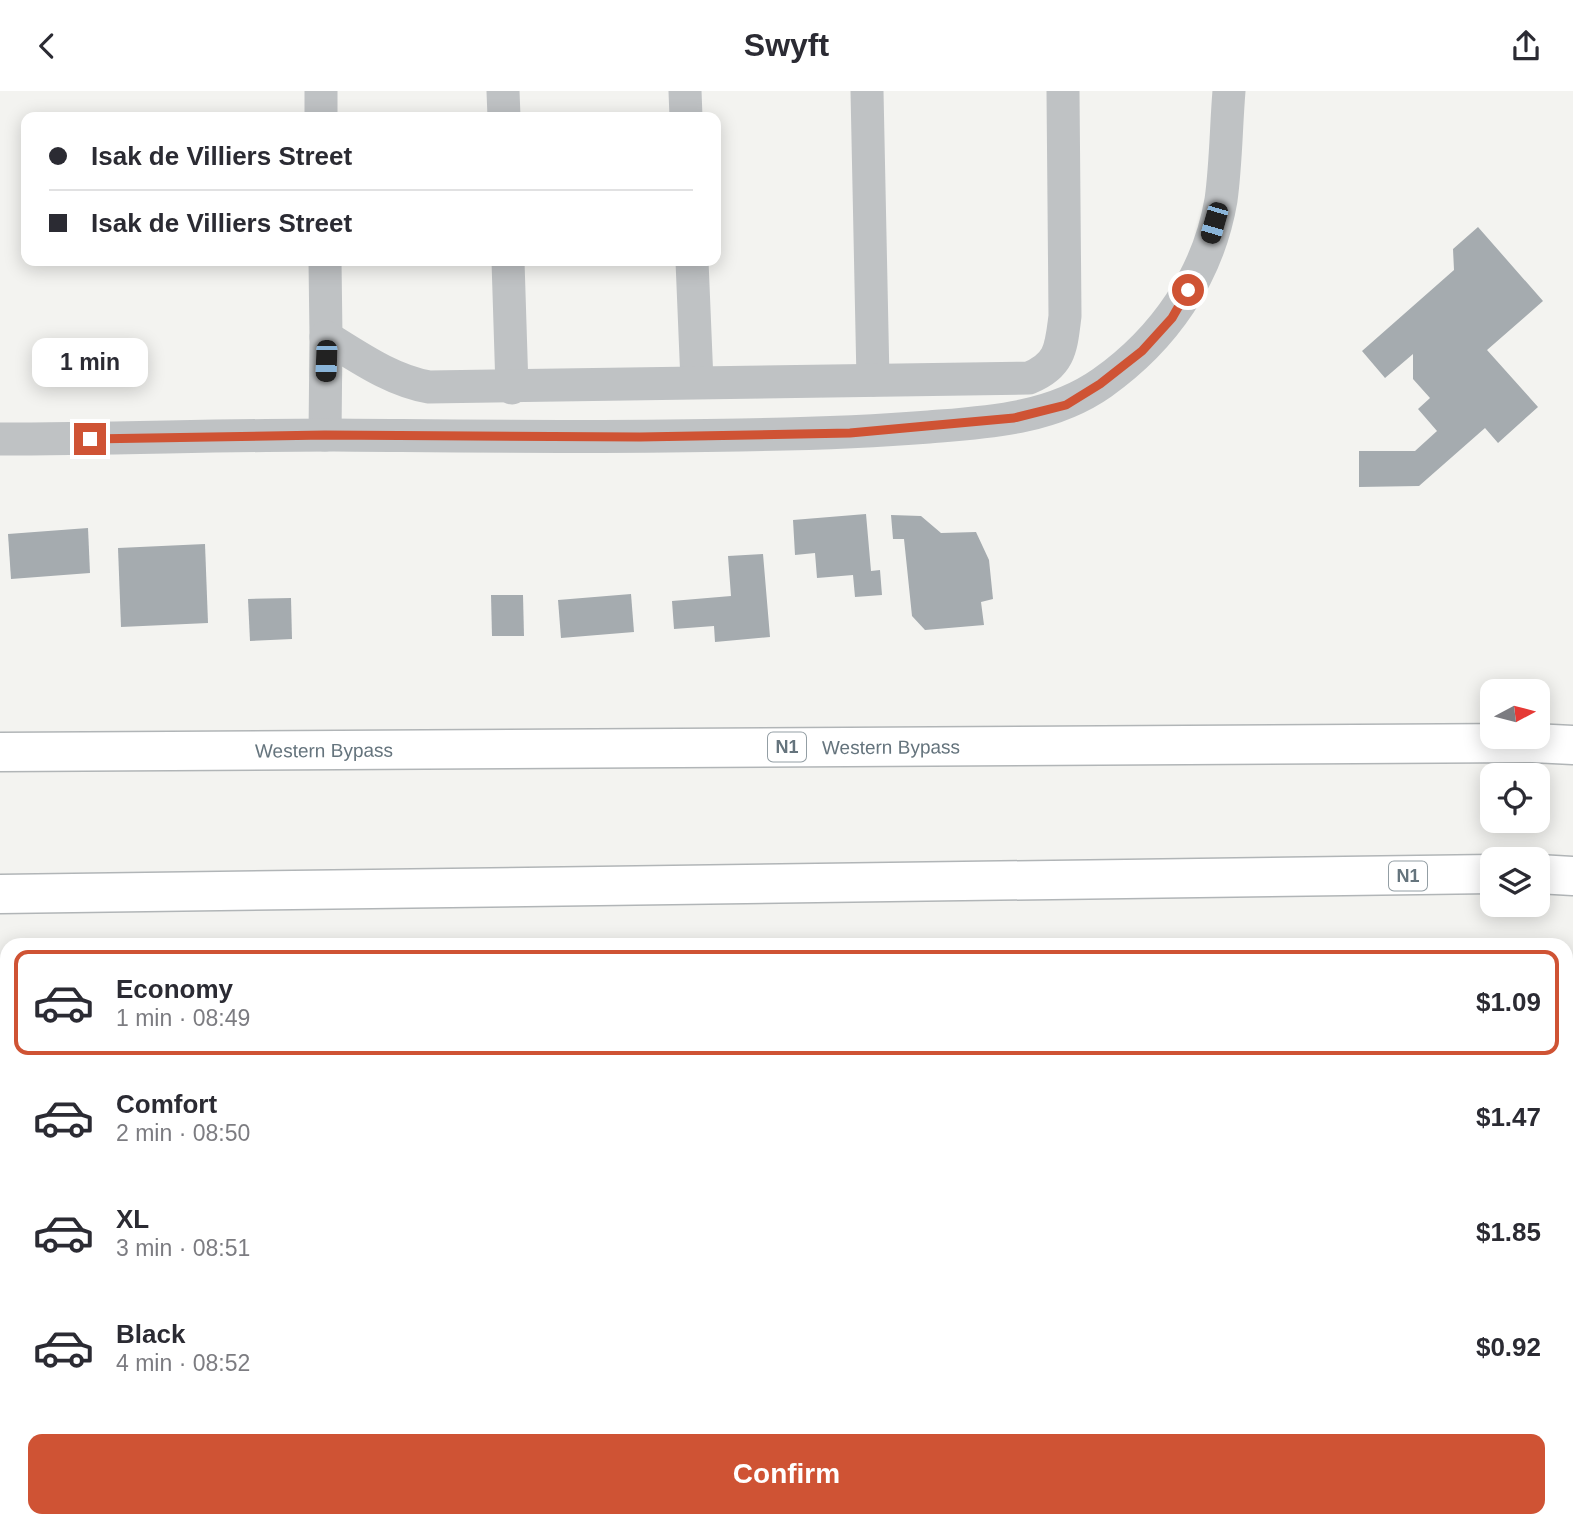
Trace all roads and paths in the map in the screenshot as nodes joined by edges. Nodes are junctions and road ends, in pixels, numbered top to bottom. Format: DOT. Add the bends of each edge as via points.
graph roads {
  1 [pos="321,91"];
  2 [pos="503,91"];
  3 [pos="685,91"];
  4 [pos="867,91"];
  5 [pos="1063,91"];
  6 [pos="1229,91"];
  7 [pos="321,112"];
  8 [pos="504,112"];
  9 [pos="686,112"];
  10 [pos="325,266"];
  11 [pos="508,266"];
  12 [pos="692,266"];
  13 [pos="326,338"];
  14 [pos="873,380"];
  15 [pos="697,382"];
  16 [pos="512,388"];
  17 [pos="325,435"];
  18 [pos="0,439"];
  19 [pos="1573,745"];
  20 [pos="0,752"];
  21 [pos="1480,874"];
  22 [pos="1550,875"];
  23 [pos="1573,876"];
  24 [pos="0,894"];
  1 -- 7 [label="street"];
  2 -- 8 [label="street"];
  3 -- 9 [label="street"];
  4 -- 14 [label="street"];
  5 -- 14 [label="street" via="1065,316 1051,366 1029,378"];
  6 -- 17 [label="street" via="1220,201 1191,285 1172,318 1142,351 1066,405 1014,418 850,433"];
  10 -- 13 [label="street"];
  11 -- 16 [label="street"];
  12 -- 15 [label="street"];
  13 -- 16 [label="street" via="407,383"];
  13 -- 17 [label="street"];
  14 -- 15 [label="street"];
  15 -- 16 [label="street"];
  17 -- 18 [label="street"];
  19 -- 20 [label="highway, Western Bypass / N1"];
  21 -- 24 [label="highway, N1"];
  22 -- 23 [label="highway"];
}
